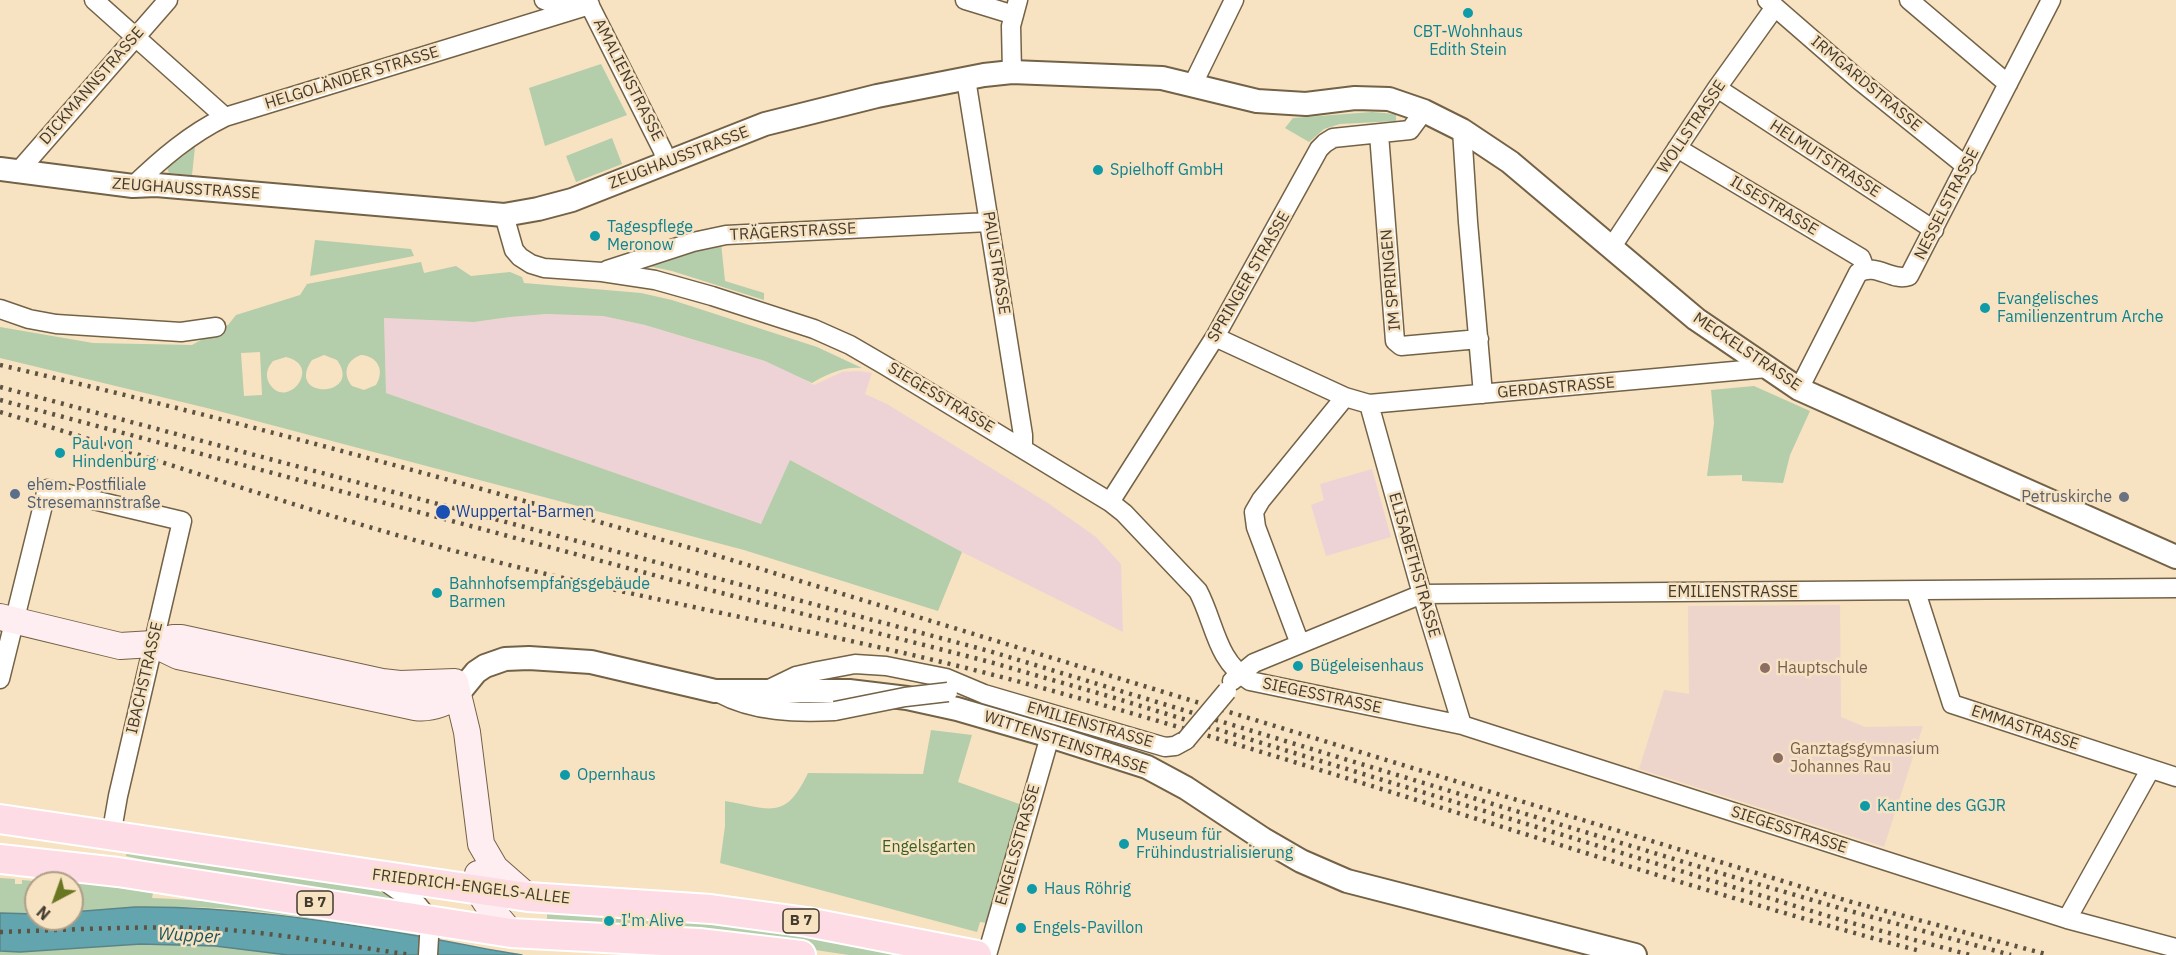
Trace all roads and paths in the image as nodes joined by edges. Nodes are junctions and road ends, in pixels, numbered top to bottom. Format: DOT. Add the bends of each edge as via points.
graph roads {
  1 [pos="94,0"];
  2 [pos="168,0"];
  3 [pos="544,0"];
  4 [pos="965,0"];
  5 [pos="1234,0"];
  6 [pos="1909,0"];
  7 [pos="2051,0"];
  8 [pos="588,3"];
  9 [pos="1771,3"];
  10 [pos="1016,7"];
  11 [pos="135,37"];
  12 [pos="1012,72"];
  13 [pos="966,78"];
  14 [pos="1193,84"];
  15 [pos="2008,84"];
  16 [pos="1717,88"];
  17 [pos="1355,98"];
  18 [pos="1424,111"];
  19 [pos="225,117"];
  20 [pos="1462,130"];
  21 [pos="1379,134"];
  22 [pos="1677,148"];
  23 [pos="665,162"];
  24 [pos="1967,167"];
  25 [pos="8,171"];
  26 [pos="133,186"];
  27 [pos="504,215"];
  28 [pos="989,222"];
  29 [pos="1934,230"];
  30 [pos="1611,248"];
  31 [pos="1865,269"];
  32 [pos="602,272"];
  33 [pos="0,309"];
  34 [pos="216,327"];
  35 [pos="1215,337"];
  36 [pos="1479,339"];
  37 [pos="1767,368"];
  38 [pos="1799,389"];
  39 [pos="1483,394"];
  40 [pos="1345,397"];
  41 [pos="1369,404"];
  42 [pos="1023,449"];
  43 [pos="1110,502"];
  44 [pos="2176,557"];
  45 [pos="2176,588"];
  46 [pos="1916,592"];
  47 [pos="1422,594"];
  48 [pos="8,619"];
  49 [pos="1300,644"];
  50 [pos="153,645"];
  51 [pos="1239,674"];
  52 [pos="0,679"];
  53 [pos="461,685"];
  54 [pos="715,691"];
  55 [pos="765,691"];
  56 [pos="984,694"];
  57 [pos="1462,725"];
  58 [pos="1050,736"];
  59 [pos="2150,770"];
  60 [pos="2176,777"];
  61 [pos="0,819"];
  62 [pos="111,836"];
  63 [pos="481,844"];
  64 [pos="0,859"];
  65 [pos="374,875"];
  66 [pos="478,890"];
  67 [pos="528,897"];
  68 [pos="2067,919"];
  69 [pos="430,926"];
  70 [pos="511,933"];
  71 [pos="2176,948"];
  72 [pos="912,949"];
  73 [pos="428,955"];
  74 [pos="801,955"];
  75 [pos="977,955"];
  76 [pos="987,955"];
  77 [pos="1635,955"];
  1 -- 11 [label="street"];
  2 -- 11 [label="street, DICKMANNSTRASSE"];
  3 -- 8 [label="street" via="559,5"];
  4 -- 10 [label="street"];
  5 -- 14 [label="street"];
  6 -- 15 [label="street"];
  7 -- 15 [label="street, NESSELSTRASSE"];
  8 -- 19 [label="street, HELGOLÄNDER STRASSE"];
  8 -- 23 [label="street, AMALIENSTRASSE"];
  9 -- 16 [label="street, WOLLSTRASSE"];
  9 -- 24 [label="street, IRMGARDSTRASSE"];
  10 -- 12 [label="street" via="1011,26"];
  11 -- 19 [label="street"];
  11 -- 25 [label="street, DICKMANNSTRASSE"];
  12 -- 13 [label="street, ZEUGHAUSSTRASSE"];
  12 -- 14 [label="street, ZEUGHAUSSTRASSE" via="1162,78"];
  13 -- 23 [label="street, ZEUGHAUSSTRASSE" via="765,124"];
  13 -- 28 [label="street, PAULSTRASSE"];
  14 -- 17 [label="street, ZEUGHAUSSTRASSE" via="1257,101 1306,104"];
  15 -- 24 [label="street, NESSELSTRASSE"];
  16 -- 22 [label="street, WOLLSTRASSE"];
  16 -- 29 [label="street, HELMUTSTRASSE"];
  17 -- 18 [label="street, MECKELSTRASSE" via="1389,99"];
  18 -- 20 [label="street, MECKELSTRASSE"];
  18 -- 21 [label="street, SPRINGER STRASSE" via="1410,130"];
  19 -- 26 [label="street, HELGOLÄNDER STRASSE" via="159,160"];
  20 -- 30 [label="street, MECKELSTRASSE" via="1510,162"];
  20 -- 36 [label="street"];
  21 -- 35 [label="street, SPRINGER STRASSE" via="1333,138 1325,143"];
  21 -- 36 [label="street, IM SPRINGEN" via="1395,341 1401,346"];
  22 -- 30 [label="street, WOLLSTRASSE"];
  22 -- 31 [label="street, ILSESTRASSE" via="1861,258"];
  23 -- 27 [label="street, ZEUGHAUSSTRASSE" via="573,200"];
  24 -- 29 [label="street, NESSELSTRASSE"];
  25 -- 26 [label="street, ZEUGHAUSSTRASSE"];
  26 -- 27 [label="street, ZEUGHAUSSTRASSE"];
  27 -- 32 [label="street, SIEGESSTRASSE" via="514,250 531,264"];
  28 -- 32 [label="street, TRÄGERSTRASSE" via="726,235"];
  28 -- 42 [label="street, PAULSTRASSE"];
  29 -- 31 [label="street, NESSELSTRASSE" via="1909,276"];
  30 -- 37 [label="street, MECKELSTRASSE" via="1696,319"];
  31 -- 38 [label="street" via="1858,273"];
  32 -- 42 [label="street, SIEGESSTRASSE" via="655,280 814,329 850,345"];
  33 -- 34 [label="street" via="29,319 79,326 181,332"];
  35 -- 40 [label="street, GERDASTRASSE"];
  35 -- 43 [label="street, SPRINGER STRASSE"];
  36 -- 39 [label="street"];
  37 -- 38 [label="street, MECKELSTRASSE"];
  37 -- 39 [label="street, GERDASTRASSE"];
  38 -- 44 [label="street, MECKELSTRASSE"];
  39 -- 41 [label="street, GERDASTRASSE"];
  40 -- 41 [label="street, GERDASTRASSE"];
  40 -- 49 [label="street" via="1254,512 1256,527"];
  41 -- 47 [label="street, ELISABETHSTRASSE"];
  42 -- 43 [label="street, SIEGESSTRASSE"];
  43 -- 51 [label="street, SIEGESSTRASSE" via="1198,591 1219,648"];
  45 -- 46 [label="street, EMILIENSTRASSE"];
  46 -- 47 [label="street, EMILIENSTRASSE"];
  46 -- 59 [label="street, EMMASTRASSE" via="1953,704"];
  47 -- 49 [label="street, EMILIENSTRASSE"];
  47 -- 57 [label="street, ELISABETHSTRASSE"];
  48 -- 50 [label="main road" via="120,646"];
  48 -- 50 [label="street, IBACHSTRASSE" via="47,489 182,520"];
  48 -- 52 [label="street"];
  49 -- 51 [label="street, EMILIENSTRASSE" via="1254,663"];
  50 -- 53 [label="main road" via="178,656 415,708 441,704"];
  50 -- 62 [label="street, IBACHSTRASSE"];
  51 -- 56 [label="street, EMILIENSTRASSE, bridge" via="1186,740 1165,747"];
  51 -- 57 [label="street, SIEGESSTRASSE" via="1275,687"];
  53 -- 54 [label="street, WITTENSTEINSTRASSE" via="485,666 505,659 553,659 591,662"];
  53 -- 63 [label="main road"];
  54 -- 55 [label="street, WITTENSTEINSTRASSE"];
  54 -- 56 [label="street, EMILIENSTRASSE, bridge" via="734,701 802,712 835,711 948,692"];
  55 -- 56 [label="street, EMILIENSTRASSE" via="796,676 855,664 945,678"];
  55 -- 58 [label="street, WITTENSTEINSTRASSE" via="849,691 907,698"];
  57 -- 68 [label="street, SIEGESSTRASSE"];
  58 -- 76 [label="street, ENGELSSTRASSE"];
  58 -- 77 [label="street, WITTENSTEINSTRASSE" via="1147,767 1301,861 1347,881"];
  59 -- 60 [label="street, EMMASTRASSE"];
  59 -- 68 [label="street"];
  61 -- 62 [label="main road, FRIEDRICH-ENGELS-ALLEE / B 7"];
  62 -- 65 [label="main road, FRIEDRICH-ENGELS-ALLEE / B 7"];
  63 -- 66 [label="main road" via="476,857"];
  63 -- 67 [label="main road" via="495,868"];
  64 -- 69 [label="main road, B 7" via="118,872"];
  65 -- 66 [label="main road, FRIEDRICH-ENGELS-ALLEE / B 7"];
  65 -- 69 [label="street" via="416,903"];
  66 -- 67 [label="main road, FRIEDRICH-ENGELS-ALLEE / B 7"];
  66 -- 70 [label="main road"];
  67 -- 72 [label="main road, FRIEDRICH-ENGELS-ALLEE / B 7" via="711,909 807,922"];
  68 -- 71 [label="street, SIEGESSTRASSE"];
  69 -- 70 [label="main road, B 7"];
  69 -- 73 [label="street"];
  70 -- 74 [label="main road, B 7" via="699,943"];
  72 -- 75 [label="main road, FRIEDRICH-ENGELS-ALLEE / B 7"];
}
